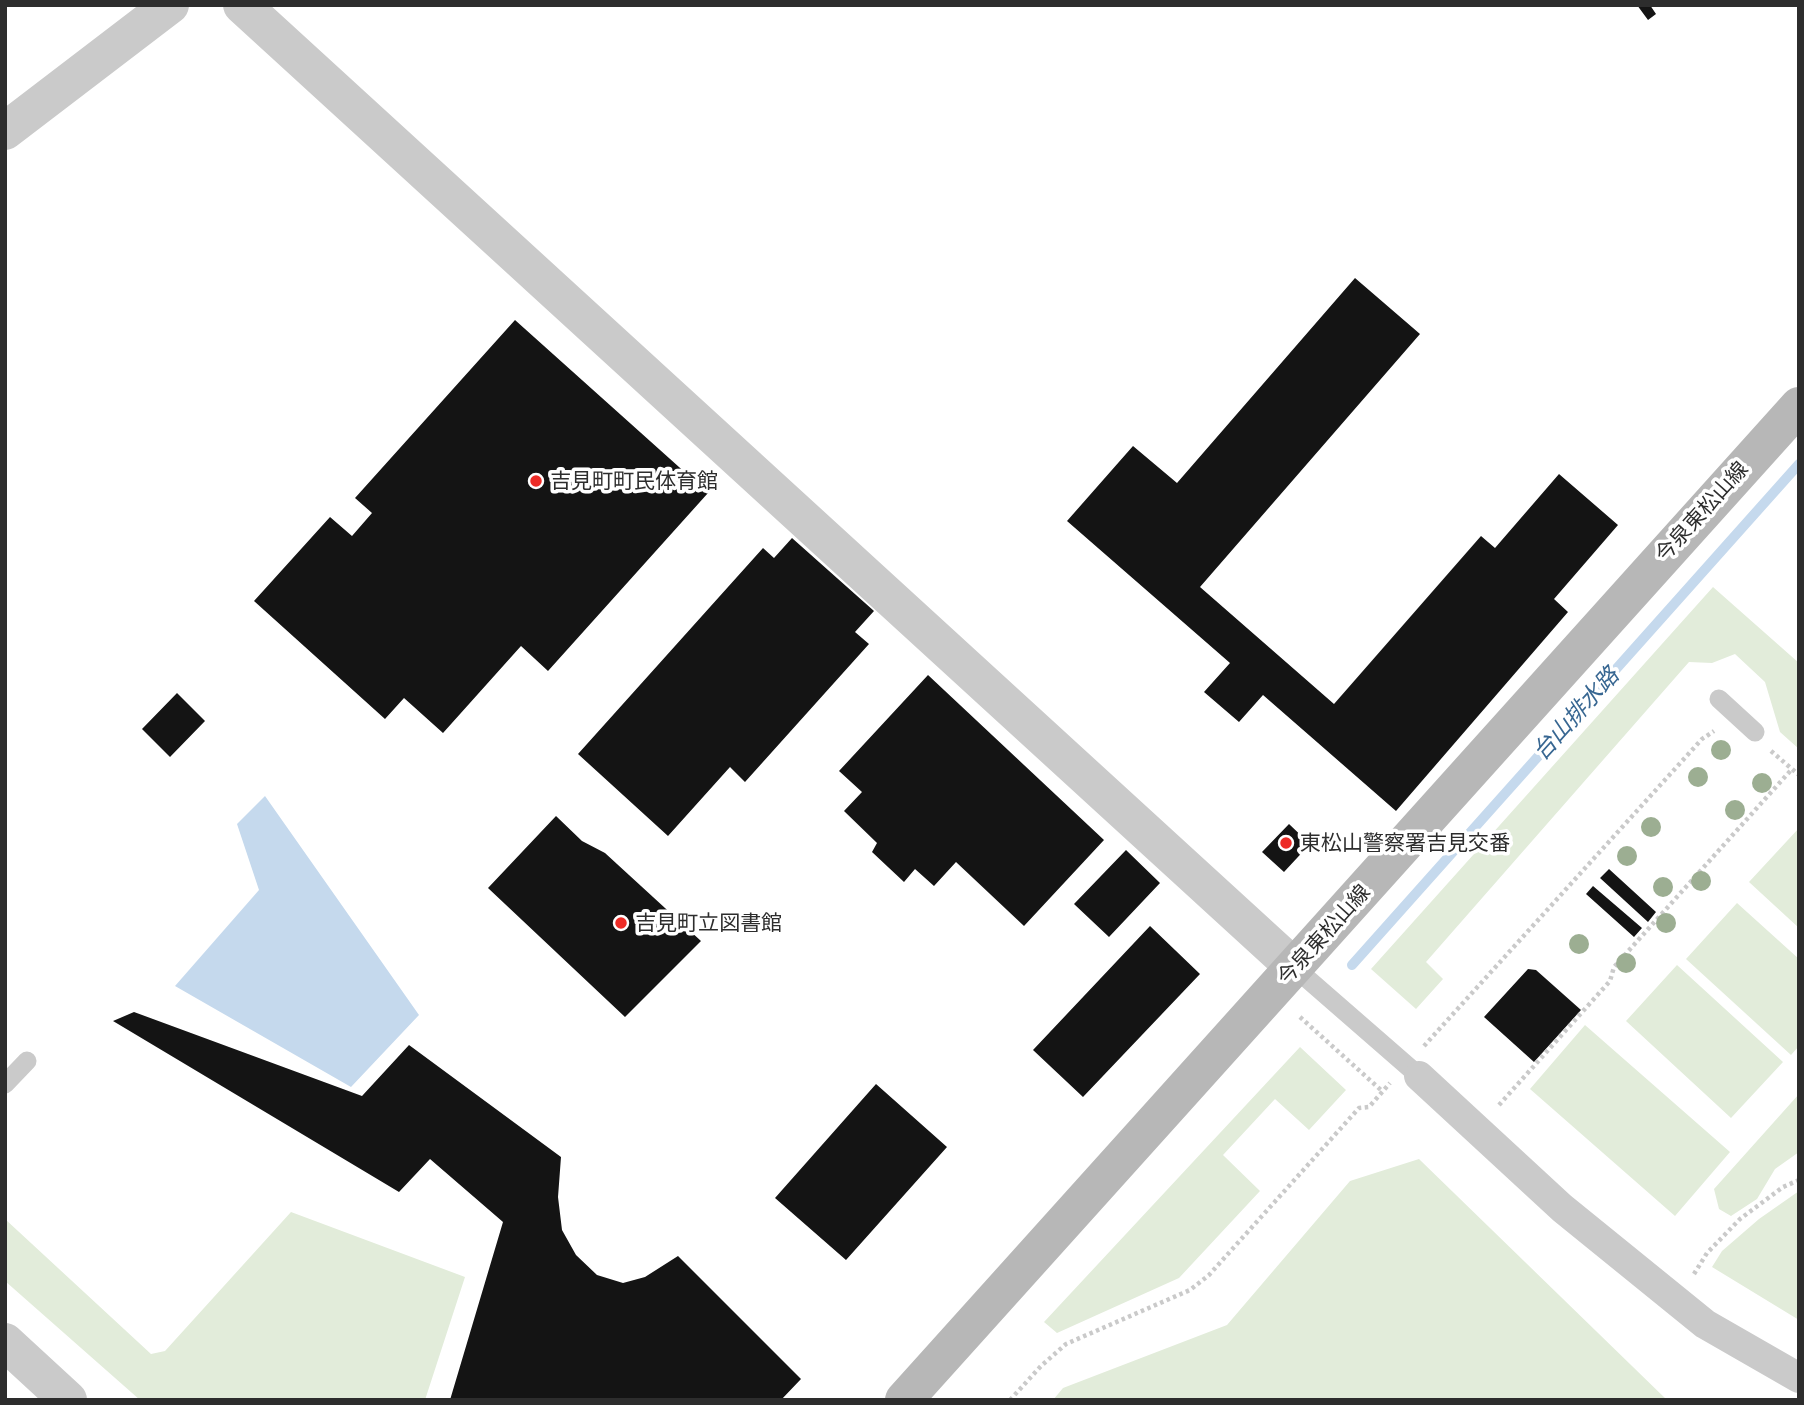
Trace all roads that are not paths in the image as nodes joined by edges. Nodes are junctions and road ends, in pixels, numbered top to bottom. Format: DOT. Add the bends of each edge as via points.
graph roads {
  1 [pos="170,5"];
  2 [pos="242,5"];
  3 [pos="5,131"];
  4 [pos="1799,406"];
  5 [pos="1719,699"];
  6 [pos="1761,740"];
  7 [pos="1295,968"];
  8 [pos="27,1061"];
  9 [pos="1419,1076"];
  10 [pos="5,1084"];
  11 [pos="5,1342"];
  12 [pos="1799,1378"];
  13 [pos="68,1400"];
  14 [pos="904,1400"];
  1 -- 3 [label="street"];
  2 -- 7 [label="street"];
  4 -- 7 [label="main road, 今泉東松山線"];
  5 -- 6 [label="lane"];
  7 -- 9 [label="lane"];
  7 -- 14 [label="main road, 今泉東松山線"];
  8 -- 10 [label="lane"];
  9 -- 12 [label="street" via="1562,1208 1676,1301 1705,1324"];
  11 -- 13 [label="street"];
}
